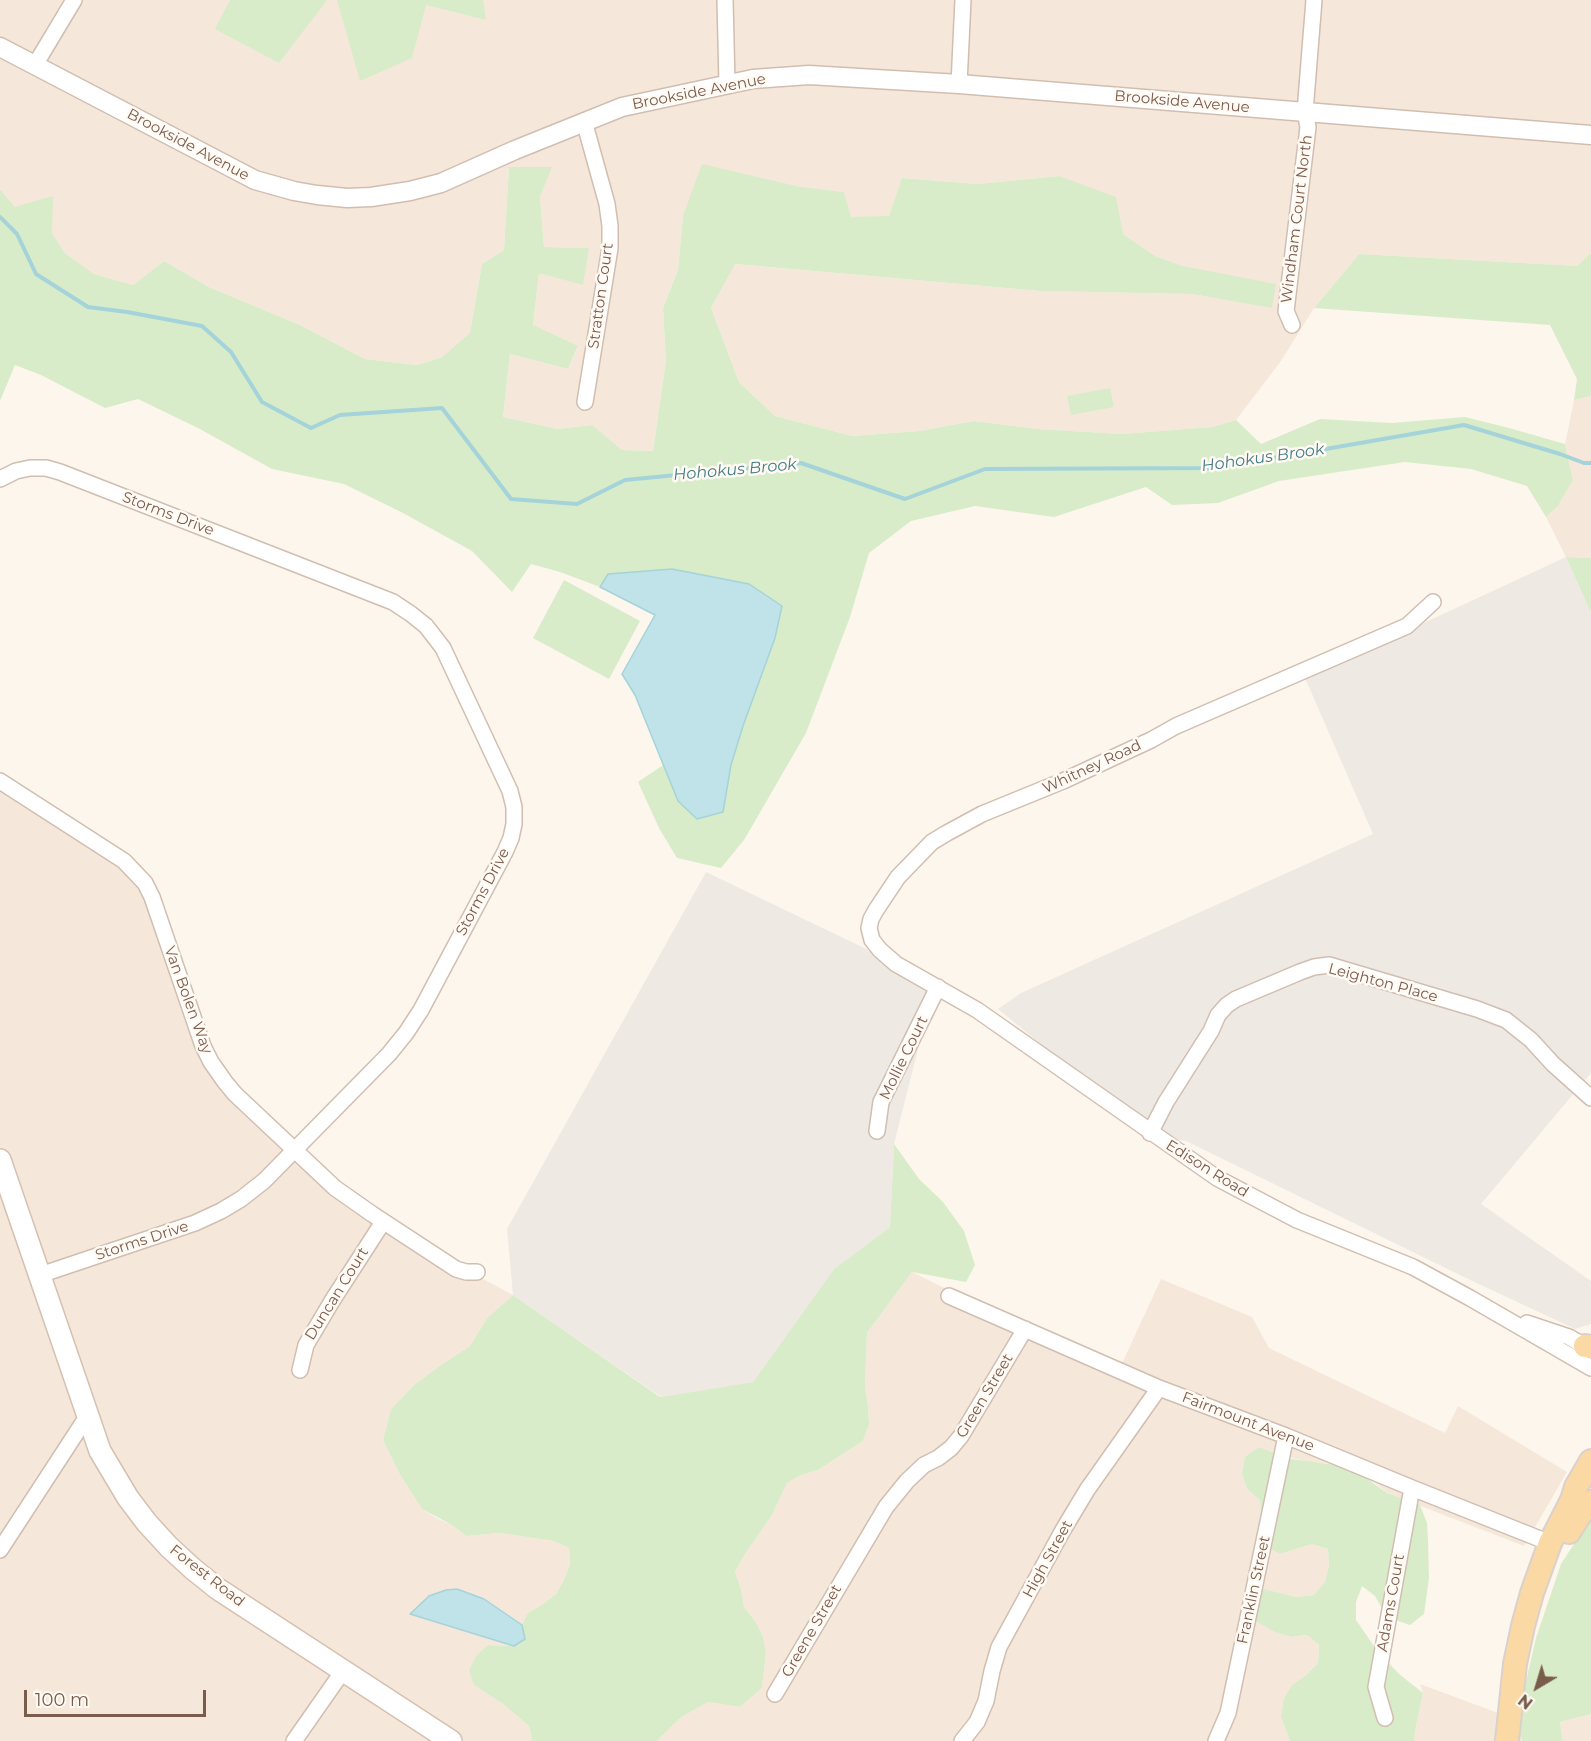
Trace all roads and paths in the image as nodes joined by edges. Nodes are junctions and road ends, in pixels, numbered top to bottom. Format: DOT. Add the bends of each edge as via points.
graph roads {
  1 [pos="74,0"];
  2 [pos="725,0"];
  3 [pos="963,0"];
  4 [pos="1314,0"];
  5 [pos="0,47"];
  6 [pos="35,65"];
  7 [pos="727,84"];
  8 [pos="959,84"];
  9 [pos="1305,112"];
  10 [pos="584,121"];
  11 [pos="1591,135"];
  12 [pos="1292,325"];
  13 [pos="585,402"];
  14 [pos="0,479"];
  15 [pos="1433,602"];
  16 [pos="0,781"];
  17 [pos="938,987"];
  18 [pos="1591,1098"];
  19 [pos="877,1131"];
  20 [pos="1150,1133"];
  21 [pos="295,1150"];
  22 [pos="0,1160"];
  23 [pos="383,1222"];
  24 [pos="477,1272"];
  25 [pos="40,1275"];
  26 [pos="949,1296"];
  27 [pos="1498,1314"];
  28 [pos="1025,1329"];
  29 [pos="1589,1348"];
  30 [pos="1591,1368"];
  31 [pos="300,1370"];
  32 [pos="1159,1388"];
  33 [pos="88,1415"];
  34 [pos="1286,1436"];
  35 [pos="1591,1461"];
  36 [pos="1412,1488"];
  37 [pos="1591,1502"];
  38 [pos="1550,1543"];
  39 [pos="0,1550"];
  40 [pos="849,1568"];
  41 [pos="1537,1581"];
  42 [pos="343,1671"];
  43 [pos="775,1694"];
  44 [pos="1385,1718"];
  45 [pos="294,1741"];
  46 [pos="451,1741"];
  47 [pos="962,1741"];
  48 [pos="1216,1741"];
  49 [pos="1507,1741"];
  1 -- 6 [label="street"];
  2 -- 7 [label="street"];
  3 -- 8 [label="street"];
  4 -- 9 [label="street, Windham Court North"];
  5 -- 6 [label="street, Brookside Avenue"];
  6 -- 10 [label="street, Brookside Avenue" via="255,180 317,195 371,197 441,183"];
  7 -- 8 [label="street, Brookside Avenue" via="809,75"];
  7 -- 10 [label="street, Brookside Avenue" via="622,106"];
  8 -- 9 [label="street, Brookside Avenue"];
  9 -- 11 [label="street, Brookside Avenue"];
  9 -- 12 [label="street, Windham Court North" via="1308,127 1286,311"];
  10 -- 13 [label="street, Stratton Court" via="610,226 610,248"];
  14 -- 21 [label="street, Storms Drive" via="30,468 60,472 393,602 426,626 443,648 510,791 514,807 511,838 421,1010 389,1054"];
  15 -- 17 [label="street, Whitney Road" via="1407,626 1176,726 1063,782 975,818 932,842 898,878 869,928 872,940 896,964"];
  16 -- 21 [label="street, Van Bolen Way" via="136,872 152,897 211,1062 235,1094"];
  17 -- 19 [label="street, Mollie Court" via="881,1102"];
  17 -- 20 [label="street, Edison Road" via="1054,1062"];
  18 -- 20 [label="street, Leighton Place" via="1506,1020 1329,965 1300,972 1227,1005"];
  20 -- 27 [label="street, Edison Road" via="1216,1178 1268,1206 1413,1267"];
  21 -- 23 [label="street, Van Bolen Way" via="335,1188"];
  21 -- 25 [label="street, Storms Drive" via="264,1181 221,1211"];
  22 -- 25 [label="main road, Forest Road"];
  23 -- 24 [label="street, Van Bolen Way" via="456,1269"];
  23 -- 31 [label="street, Duncan Court" via="306,1345"];
  25 -- 33 [label="main road, Forest Road"];
  26 -- 28 [label="street, Fairmount Avenue"];
  27 -- 29 [label="street, Edison Road" via="1569,1337"];
  27 -- 30 [label="street, Edison Road"];
  28 -- 32 [label="street, Fairmount Avenue"];
  28 -- 40 [label="street, Green Street" via="962,1436 945,1453 924,1465 891,1499"];
  32 -- 34 [label="street, Fairmount Avenue"];
  32 -- 47 [label="street, High Street" via="1063,1530 999,1647 986,1701 977,1722"];
  33 -- 39 [label="street"];
  33 -- 42 [label="main road, Forest Road" via="111,1470 147,1523 169,1547 218,1589"];
  34 -- 36 [label="street, Fairmount Avenue"];
  34 -- 48 [label="street, Franklin Street" via="1228,1713"];
  35 -- 38 [label="main road"];
  36 -- 38 [label="street, Fairmount Avenue"];
  36 -- 44 [label="street, Adams Court" via="1376,1687"];
  37 -- 41 [label="main road"];
  38 -- 41 [label="main road"];
  40 -- 43 [label="street, Greene Street"];
  41 -- 49 [label="main road" via="1515,1664"];
  42 -- 45 [label="street"];
  42 -- 46 [label="main road, Forest Road"];
}
